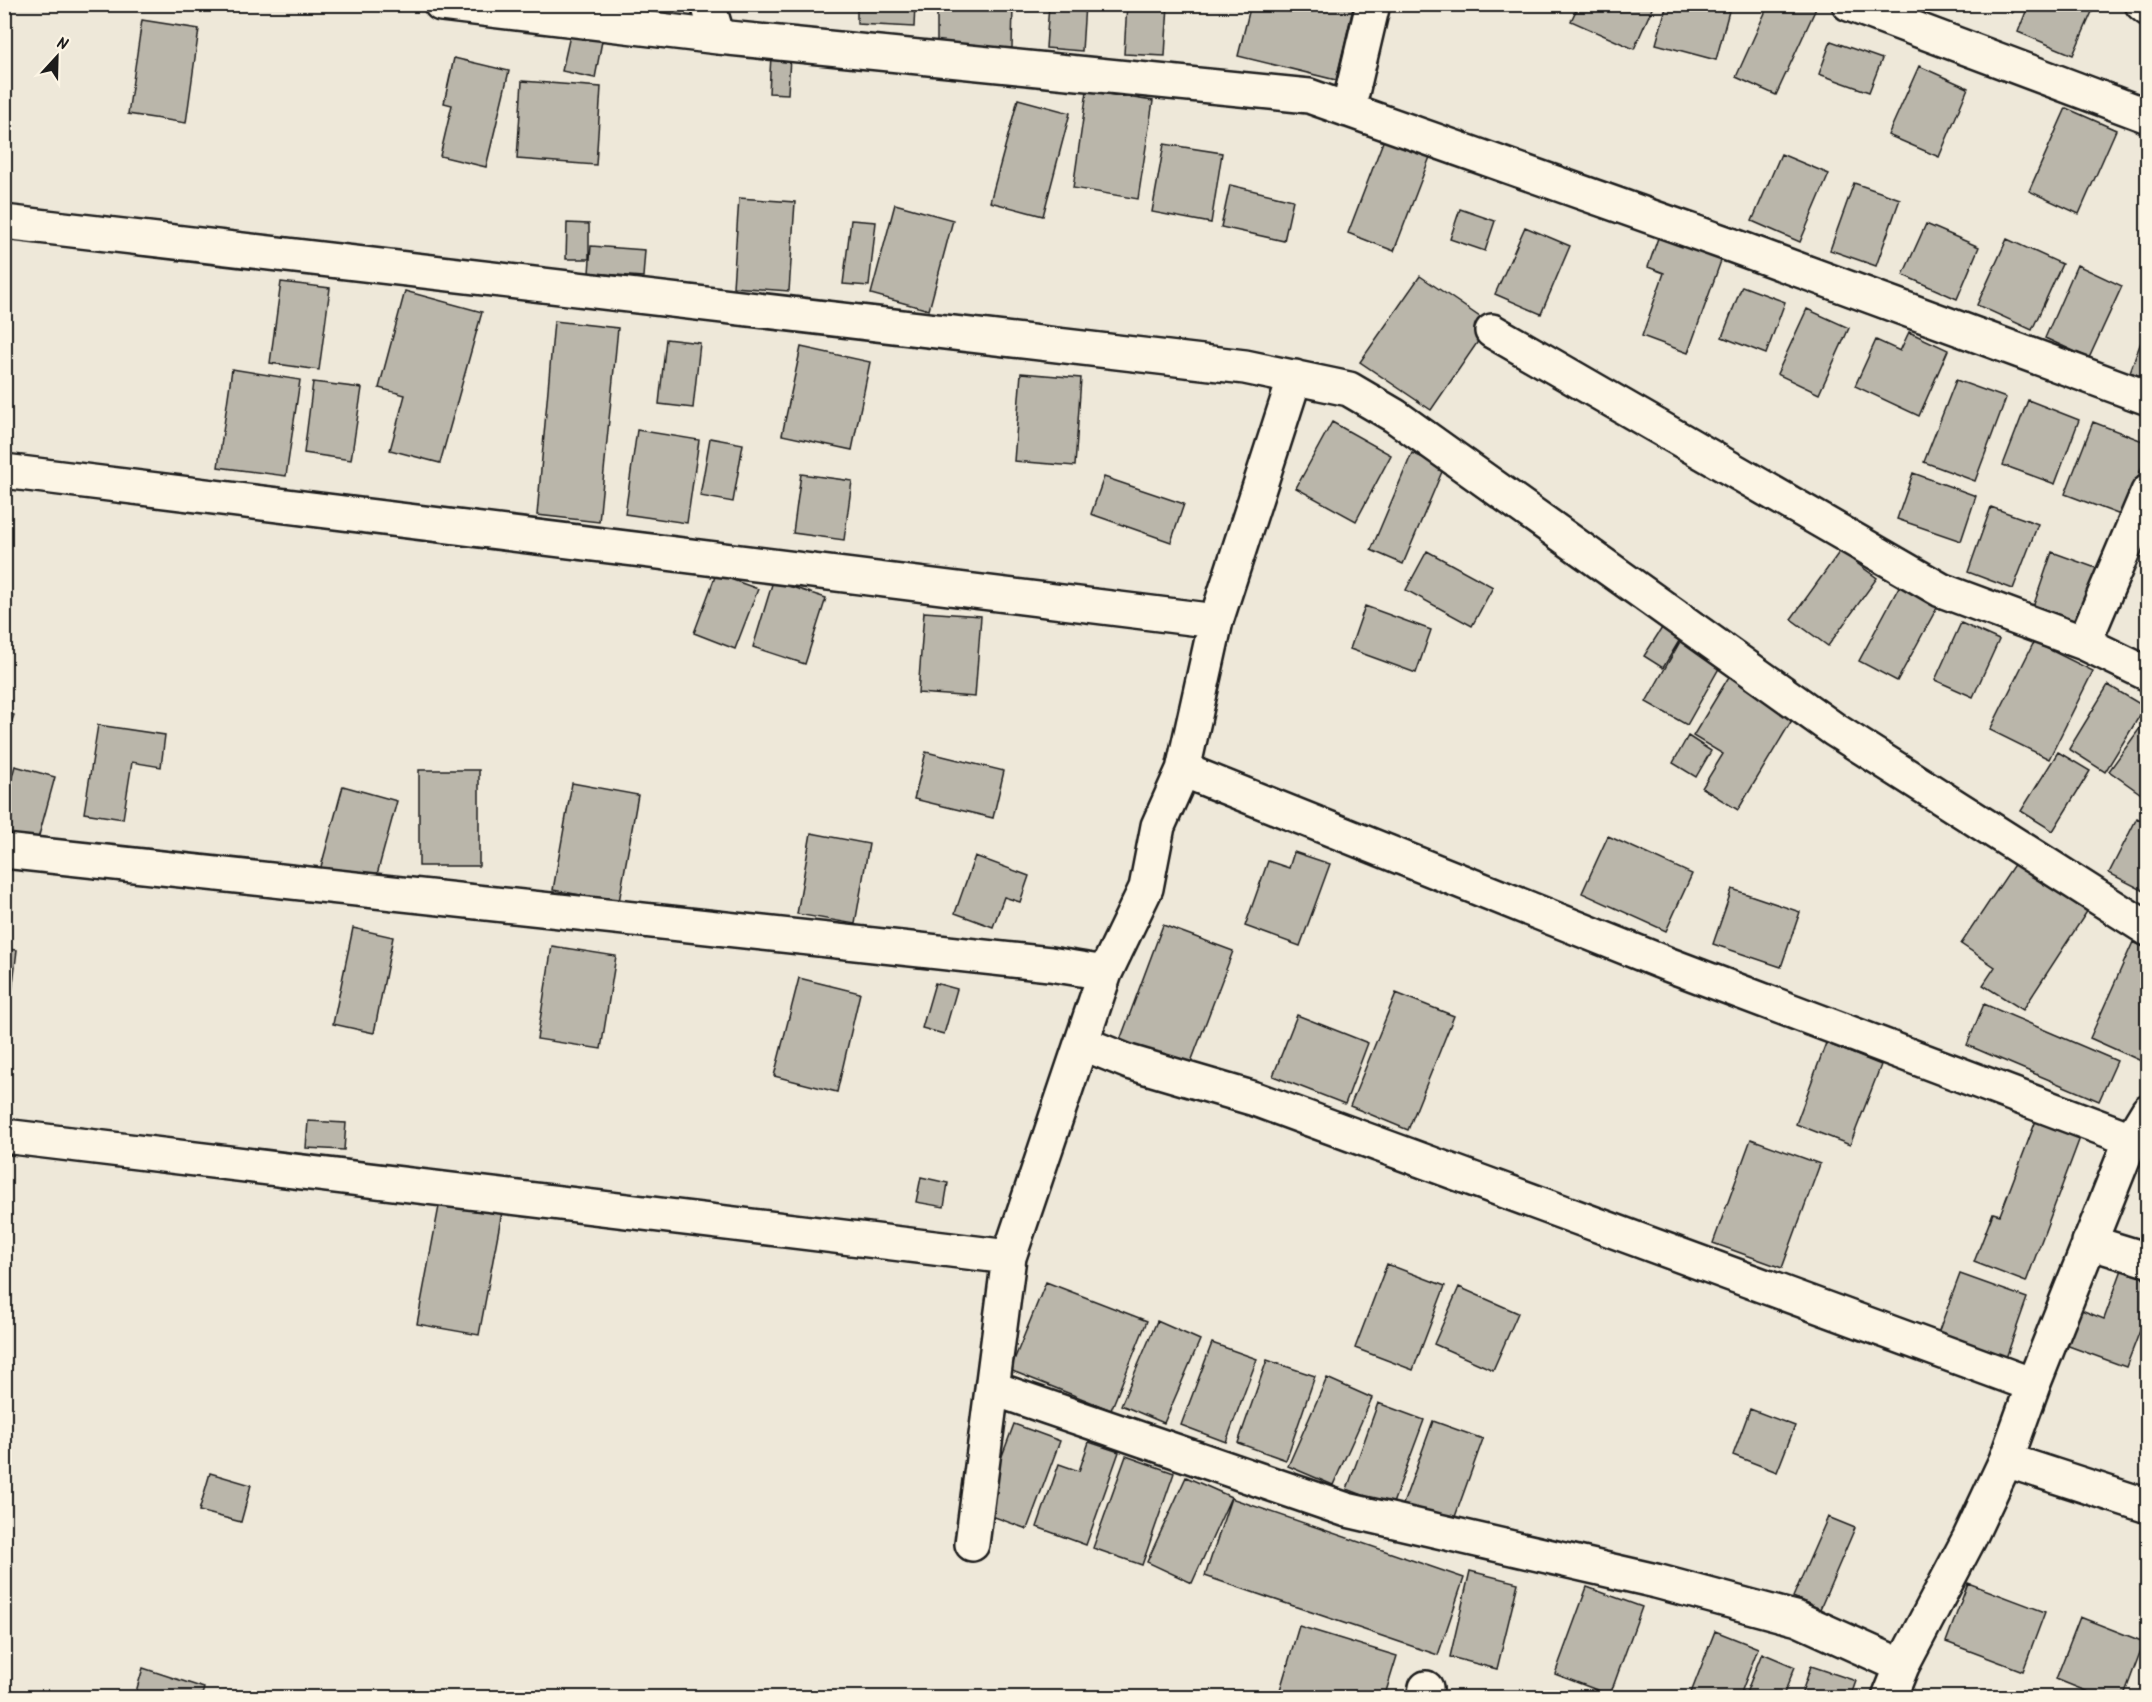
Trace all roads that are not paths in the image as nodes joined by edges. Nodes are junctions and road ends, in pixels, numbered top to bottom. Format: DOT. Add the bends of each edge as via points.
graph roads {
  1 [pos="441,4"];
  2 [pos="708,4"];
  3 [pos="1373,4"];
  4 [pos="1849,4"];
  5 [pos="2142,4"];
  6 [pos="2148,9"];
  7 [pos="718,38"];
  8 [pos="1348,110"];
  9 [pos="2148,116"];
  10 [pos="4,222"];
  11 [pos="1492,331"];
  12 [pos="1295,377"];
  13 [pos="2148,398"];
  14 [pos="4,471"];
  15 [pos="2148,492"];
  16 [pos="1216,621"];
  17 [pos="2085,643"];
  18 [pos="2148,674"];
  19 [pos="1183,770"];
  20 [pos="4,851"];
  21 [pos="2148,929"];
  22 [pos="1105,973"];
  23 [pos="1082,1043"];
  24 [pos="2148,1111"];
  25 [pos="4,1136"];
  26 [pos="2131,1139"];
  27 [pos="2089,1242"];
  28 [pos="1009,1257"];
  29 [pos="2148,1260"];
  30 [pos="2032,1385"];
  31 [pos="992,1388"];
  32 [pos="2006,1460"];
  33 [pos="2148,1506"];
  34 [pos="972,1544"];
  35 [pos="1902,1666"];
  36 [pos="1889,1698"];
  1 -- 7 [label="street"];
  2 -- 7 [label="street"];
  3 -- 8 [label="street"];
  4 -- 9 [label="street"];
  5 -- 6 [label="street"];
  7 -- 8 [label="street" via="1309,96"];
  8 -- 13 [label="street"];
  10 -- 12 [label="street" via="1233,366"];
  11 -- 17 [label="street" via="1941,590"];
  12 -- 16 [label="street"];
  12 -- 21 [label="street" via="1349,389 1395,416 1835,730"];
  14 -- 16 [label="street"];
  15 -- 17 [label="street"];
  16 -- 19 [label="street"];
  17 -- 18 [label="street"];
  19 -- 22 [label="street" via="1158,826 1146,888"];
  19 -- 26 [label="street" via="1667,964"];
  20 -- 22 [label="street"];
  22 -- 23 [label="street"];
  23 -- 28 [label="street"];
  23 -- 30 [label="street" via="1129,1062 1255,1099"];
  24 -- 26 [label="street"];
  25 -- 28 [label="street"];
  26 -- 27 [label="street"];
  27 -- 29 [label="street"];
  27 -- 30 [label="street"];
  28 -- 31 [label="street"];
  30 -- 32 [label="street"];
  31 -- 34 [label="street"];
  31 -- 35 [label="street" via="1347,1510 1656,1581 1798,1619"];
  32 -- 33 [label="street"];
  32 -- 35 [label="street"];
  35 -- 36 [label="street"];
}
